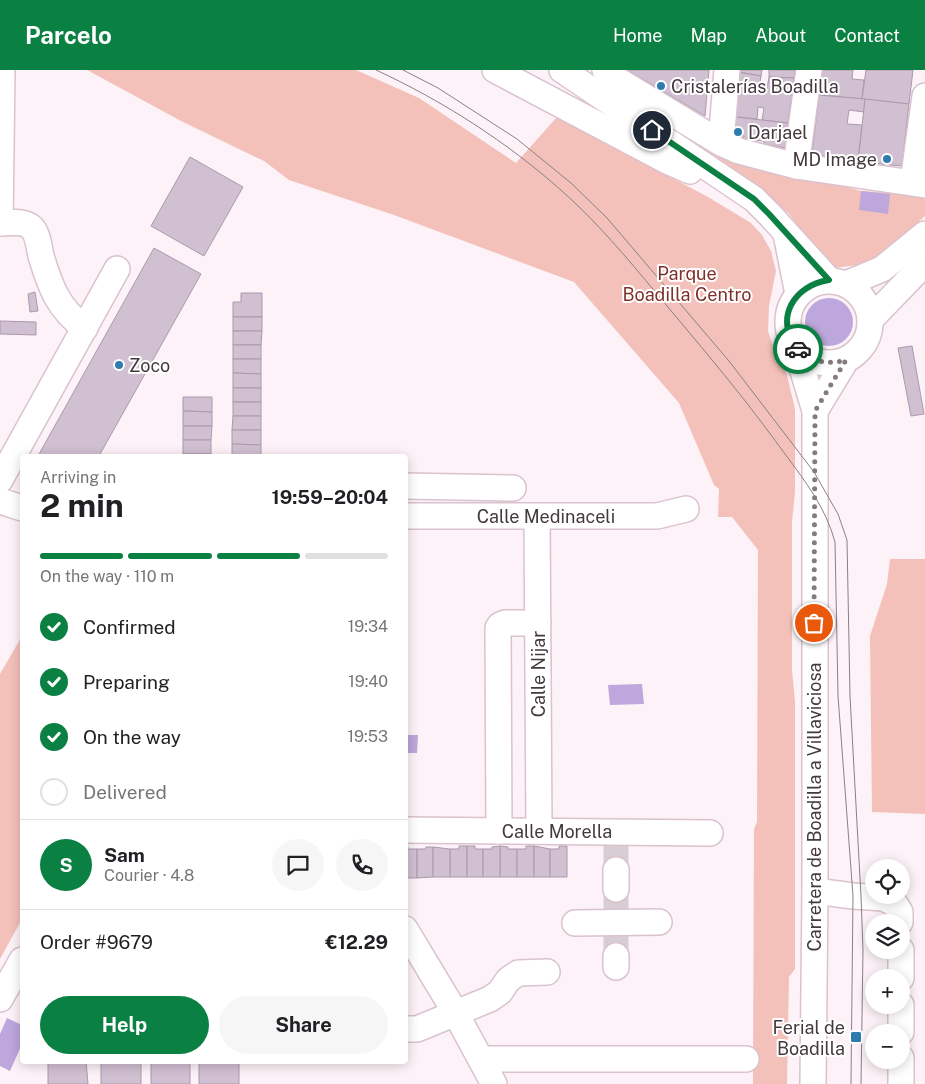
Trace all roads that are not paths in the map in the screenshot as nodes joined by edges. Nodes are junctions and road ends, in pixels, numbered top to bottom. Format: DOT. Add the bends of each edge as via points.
graph roads {
  1 [pos="2,70"];
  2 [pos="495,70"];
  3 [pos="547,70"];
  4 [pos="562,70"];
  5 [pos="605,70"];
  6 [pos="727,70"];
  7 [pos="809,70"];
  8 [pos="925,96"];
  9 [pos="578,114"];
  10 [pos="721,143"];
  11 [pos="796,166"];
  12 [pos="919,183"];
  13 [pos="754,199"];
  14 [pos="0,223"];
  15 [pos="786,234"];
  16 [pos="925,234"];
  17 [pos="925,263"];
  18 [pos="117,269"];
  19 [pos="837,282"];
  20 [pos="798,294"];
  21 [pos="870,319"];
  22 [pos="85,328"];
  23 [pos="796,348"];
  24 [pos="846,360"];
  25 [pos="815,411"];
  26 [pos="0,480"];
  27 [pos="408,486"];
  28 [pos="513,488"];
  29 [pos="0,500"];
  30 [pos="20,507"];
  31 [pos="686,509"];
  32 [pos="408,516"];
  33 [pos="537,517"];
  34 [pos="538,623"];
  35 [pos="408,830"];
  36 [pos="499,831"];
  37 [pos="539,831"];
  38 [pos="710,833"];
  39 [pos="815,891"];
  40 [pos="900,914"];
  41 [pos="659,922"];
  42 [pos="575,923"];
  43 [pos="408,934"];
  44 [pos="20,964"];
  45 [pos="546,972"];
  46 [pos="0,999"];
  47 [pos="455,1012"];
  48 [pos="408,1029"];
  49 [pos="481,1059"];
  50 [pos="746,1059"];
  51 [pos="901,1069"];
  52 [pos="494,1084"];
  53 [pos="813,1084"];
  54 [pos="901,1084"];
  1 -- 14 [label="street"];
  2 -- 9 [label="street"];
  3 -- 9 [label="street" via="547,80 553,89 566,97"];
  4 -- 13 [label="street"];
  5 -- 10 [label="street"];
  6 -- 10 [label="street"];
  7 -- 11 [label="street"];
  8 -- 12 [label="street"];
  9 -- 13 [label="street" via="668,161"];
  10 -- 11 [label="street"];
  11 -- 12 [label="street"];
  13 -- 15 [label="street"];
  14 -- 22 [label="street" via="24,223 32,227 58,300 71,318"];
  15 -- 19 [label="street"];
  15 -- 20 [label="street"];
  16 -- 19 [label="street" via="882,269"];
  17 -- 21 [label="street"];
  18 -- 22 [label="street"];
  19 -- 20 [label="street" via="817,282"];
  19 -- 21 [label="street" via="858,292 867,304"];
  20 -- 23 [label="street" via="791,304 787,324"];
  21 -- 24 [label="street" via="869,334 864,344"];
  22 -- 26 [label="street"];
  23 -- 24 [label="street" via="807,358 821,363"];
  23 -- 25 [label="street, Carretera de Boadilla a Villaviciosa"];
  24 -- 25 [label="street"];
  25 -- 39 [label="street, Carretera de Boadilla a Villaviciosa"];
  27 -- 28 [label="street"];
  29 -- 30 [label="street"];
  31 -- 33 [label="street, Calle Medinaceli" via="657,516"];
  32 -- 33 [label="street, Calle Medinaceli"];
  33 -- 34 [label="street, Calle Nijar"];
  34 -- 36 [label="street" via="505,623 498,628"];
  34 -- 37 [label="street, Calle Nijar"];
  35 -- 36 [label="street, Calle Morella"];
  36 -- 37 [label="street, Calle Morella"];
  37 -- 38 [label="street, Calle Morella" via="616,838"];
  39 -- 40 [label="street" via="884,898 895,904"];
  39 -- 53 [label="street, Carretera de Boadilla a Villaviciosa"];
  41 -- 42 [label="street"];
  43 -- 47 [label="street"];
  44 -- 46 [label="street"];
  45 -- 47 [label="street" via="518,973 490,999"];
  47 -- 48 [label="street" via="417,1029"];
  47 -- 49 [label="street"];
  49 -- 50 [label="street"];
  49 -- 52 [label="street"];
  51 -- 54 [label="street"];
}
